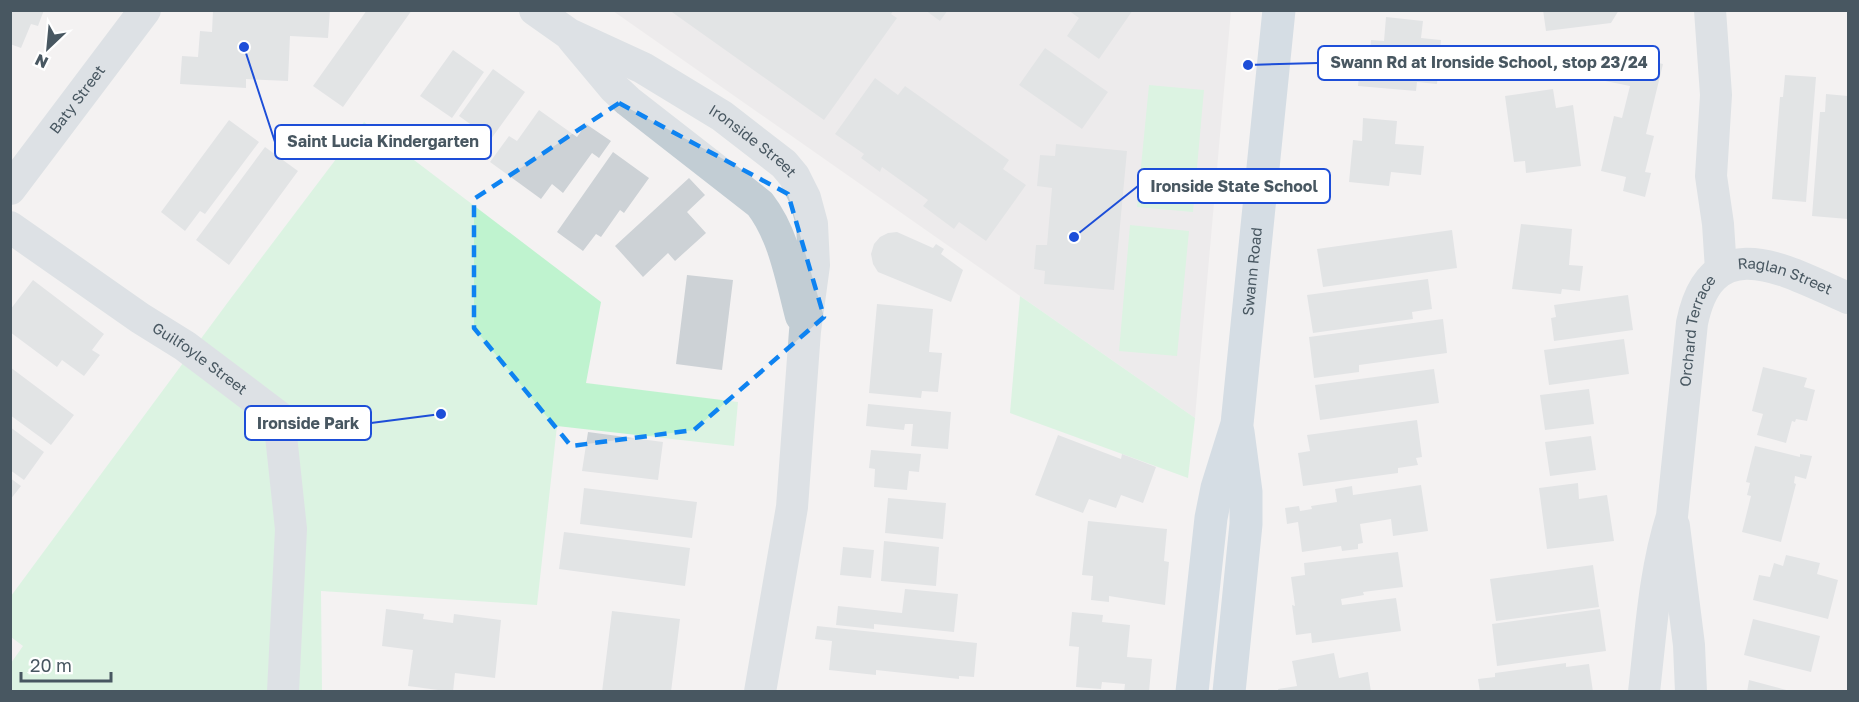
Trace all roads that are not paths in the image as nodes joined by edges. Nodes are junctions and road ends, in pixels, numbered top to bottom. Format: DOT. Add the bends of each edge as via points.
graph roads {
  1 [pos="146,10"];
  2 [pos="535,10"];
  3 [pos="1279,10"];
  4 [pos="1710,10"];
  5 [pos="568,34"];
  6 [pos="10,189"];
  7 [pos="10,227"];
  8 [pos="1721,270"];
  9 [pos="1848,297"];
  10 [pos="805,331"];
  11 [pos="1238,424"];
  12 [pos="1672,516"];
  13 [pos="283,692"];
  14 [pos="760,692"];
  15 [pos="1192,692"];
  16 [pos="1229,692"];
  17 [pos="1644,692"];
  18 [pos="1691,692"];
  1 -- 6 [label="street, Baty Street"];
  2 -- 5 [label="street, Ironside Street"];
  3 -- 11 [label="main road, Swann Road"];
  4 -- 8 [label="street, Orchard Terrace" via="1716,95 1711,176"];
  5 -- 10 [label="street, Ironside Street" via="614,88 762,207 780,243"];
  5 -- 10 [label="street, Ironside Street" via="629,60 698,100 789,169 802,190 813,230 814,265"];
  7 -- 13 [label="street, Guilfoyle Street" via="186,346 279,417 291,529"];
  8 -- 9 [label="street, Raglan Street" via="1745,263 1772,265"];
  8 -- 12 [label="street, Orchard Terrace" via="1705,285 1696,301"];
  10 -- 14 [label="street, Ironside Street" via="791,516"];
  11 -- 15 [label="main road, Swann Road" via="1211,518"];
  11 -- 16 [label="main road, Swann Road" via="1246,524"];
  12 -- 17 [label="street, Orchard Terrace" via="1658,573"];
  12 -- 18 [label="street, Orchard Terrace" via="1689,645"];
}
